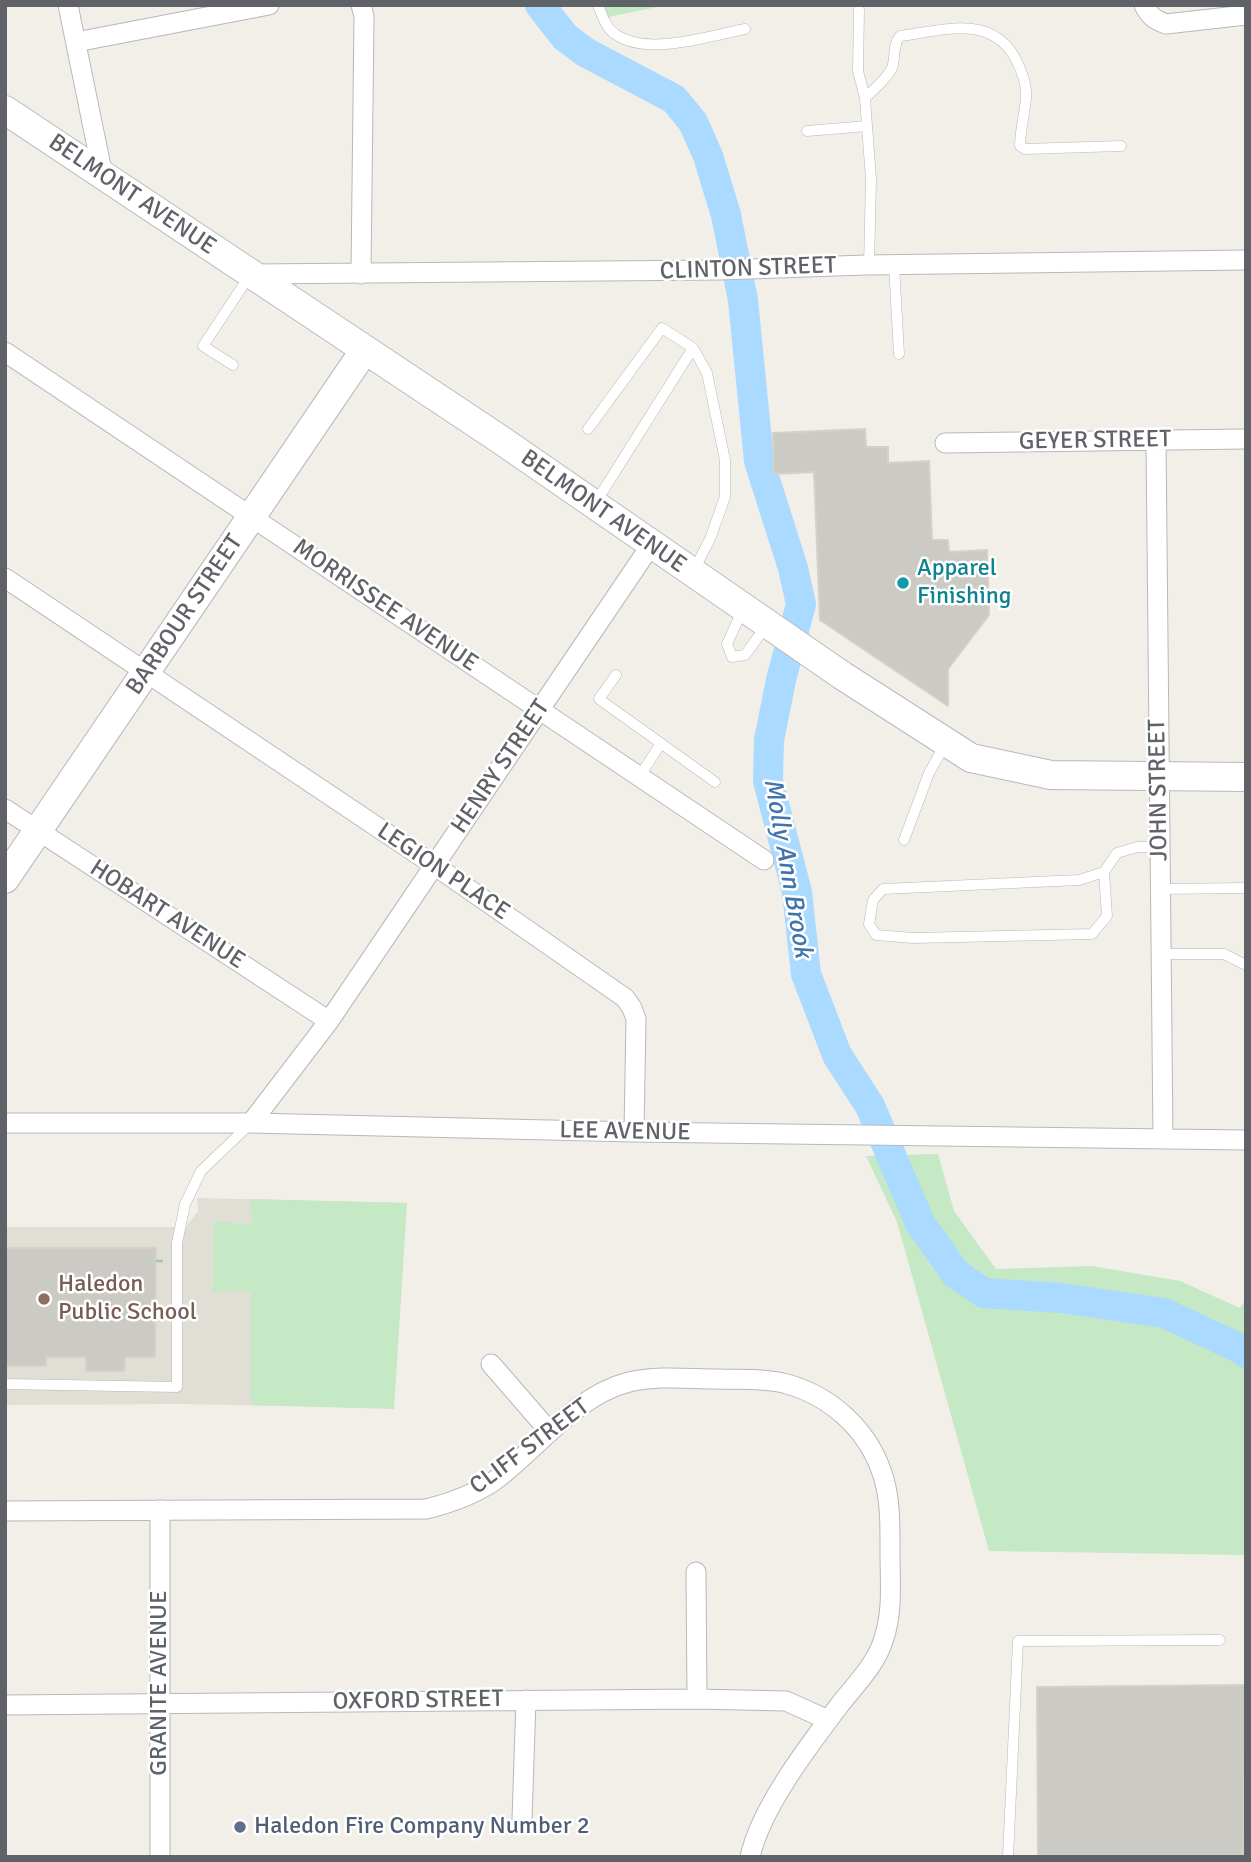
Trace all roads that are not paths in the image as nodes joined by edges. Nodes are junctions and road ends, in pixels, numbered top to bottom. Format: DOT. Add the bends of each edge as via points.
graph roads {
  1 [pos="68,5"];
  2 [pos="269,5"];
  3 [pos="361,5"];
  4 [pos="598,5"];
  5 [pos="1144,5"];
  6 [pos="859,10"];
  7 [pos="1246,15"];
  8 [pos="746,29"];
  9 [pos="76,42"];
  10 [pos="865,98"];
  11 [pos="7,116"];
  12 [pos="867,126"];
  13 [pos="807,131"];
  14 [pos="1121,146"];
  15 [pos="103,176"];
  16 [pos="1246,260"];
  17 [pos="869,265"];
  18 [pos="894,265"];
  19 [pos="361,274"];
  20 [pos="250,275"];
  21 [pos="693,348"];
  22 [pos="364,351"];
  23 [pos="5,352"];
  24 [pos="899,354"];
  25 [pos="233,365"];
  26 [pos="588,429"];
  27 [pos="1246,439"];
  28 [pos="1156,440"];
  29 [pos="945,443"];
  30 [pos="594,505"];
  31 [pos="252,517"];
  32 [pos="650,545"];
  33 [pos="692,574"];
  34 [pos="5,578"];
  35 [pos="145,673"];
  36 [pos="616,675"];
  37 [pos="540,709"];
  38 [pos="661,743"];
  39 [pos="946,743"];
  40 [pos="1159,775"];
  41 [pos="640,776"];
  42 [pos="1246,777"];
  43 [pos="715,782"];
  44 [pos="5,809"];
  45 [pos="38,830"];
  46 [pos="904,839"];
  47 [pos="1160,847"];
  48 [pos="764,860"];
  49 [pos="434,865"];
  50 [pos="1104,872"];
  51 [pos="5,879"];
  52 [pos="1246,888"];
  53 [pos="1161,889"];
  54 [pos="1161,954"];
  55 [pos="1246,965"];
  56 [pos="329,1021"];
  57 [pos="5,1123"];
  58 [pos="251,1123"];
  59 [pos="634,1132"];
  60 [pos="1163,1139"];
  61 [pos="1246,1140"];
  62 [pos="491,1364"];
  63 [pos="5,1384"];
  64 [pos="550,1432"];
  65 [pos="160,1510"];
  66 [pos="5,1511"];
  67 [pos="696,1572"];
  68 [pos="1220,1640"];
  69 [pos="697,1699"];
  70 [pos="526,1700"];
  71 [pos="160,1704"];
  72 [pos="5,1705"];
  73 [pos="828,1720"];
  74 [pos="522,1819"];
  75 [pos="160,1857"];
  76 [pos="750,1857"];
  77 [pos="1008,1857"];
  1 -- 9 [label="street"];
  2 -- 9 [label="street"];
  3 -- 19 [label="street"];
  4 -- 8 [label="lane" via="612,33 630,42 660,45"];
  5 -- 7 [label="street" via="1157,21 1166,24"];
  6 -- 10 [label="lane" via="858,71"];
  9 -- 15 [label="street"];
  10 -- 12 [label="lane"];
  10 -- 14 [label="lane" via="888,76 900,36 971,27 1000,38 1022,71 1027,96 1020,146"];
  11 -- 15 [label="main road, BELMONT AVENUE"];
  12 -- 13 [label="lane"];
  12 -- 17 [label="lane"];
  15 -- 20 [label="main road, BELMONT AVENUE"];
  16 -- 18 [label="street, CLINTON STREET"];
  17 -- 18 [label="street, CLINTON STREET"];
  17 -- 19 [label="street, CLINTON STREET"];
  18 -- 24 [label="lane"];
  19 -- 20 [label="street, CLINTON STREET"];
  20 -- 22 [label="main road, BELMONT AVENUE"];
  20 -- 25 [label="lane" via="203,346"];
  21 -- 26 [label="lane" via="662,328"];
  21 -- 30 [label="lane"];
  21 -- 33 [label="lane" via="706,373 725,460 725,497"];
  22 -- 30 [label="main road, BELMONT AVENUE"];
  22 -- 31 [label="main road, BARBOUR STREET"];
  23 -- 31 [label="street, MORRISSEE AVENUE"];
  27 -- 28 [label="street, GEYER STREET"];
  28 -- 29 [label="street, GEYER STREET"];
  28 -- 40 [label="street, JOHN STREET"];
  30 -- 32 [label="main road, BELMONT AVENUE"];
  31 -- 35 [label="main road, BARBOUR STREET"];
  31 -- 37 [label="street, MORRISSEE AVENUE"];
  32 -- 33 [label="main road, BELMONT AVENUE"];
  32 -- 37 [label="street, HENRY STREET"];
  33 -- 39 [label="main road, BELMONT AVENUE"];
  34 -- 35 [label="street, LEGION PLACE"];
  35 -- 45 [label="main road, BARBOUR STREET"];
  35 -- 49 [label="street, LEGION PLACE"];
  36 -- 38 [label="lane" via="599,699"];
  37 -- 41 [label="street, MORRISSEE AVENUE"];
  37 -- 49 [label="street, HENRY STREET"];
  38 -- 41 [label="lane"];
  38 -- 43 [label="lane"];
  39 -- 40 [label="main road, BELMONT AVENUE" via="971,758 1051,775"];
  39 -- 46 [label="lane" via="929,773"];
  40 -- 42 [label="main road, BELMONT AVENUE"];
  40 -- 47 [label="street, JOHN STREET"];
  41 -- 48 [label="street, MORRISSEE AVENUE"];
  44 -- 45 [label="street, HOBART AVENUE"];
  45 -- 51 [label="main road, BARBOUR STREET"];
  45 -- 56 [label="street, HOBART AVENUE"];
  47 -- 50 [label="lane" via="1117,853"];
  47 -- 53 [label="street, JOHN STREET"];
  49 -- 56 [label="street, HENRY STREET"];
  49 -- 59 [label="street, LEGION PLACE" via="625,998 636,1019"];
  50 -- 50 [label="lane" via="1079,880 883,890 873,900 869,924 876,935 913,938 1092,934 1107,916"];
  52 -- 53 [label="lane"];
  53 -- 54 [label="street, JOHN STREET"];
  54 -- 55 [label="lane" via="1224,954"];
  54 -- 60 [label="street, JOHN STREET"];
  56 -- 58 [label="street, HENRY STREET"];
  57 -- 58 [label="street, LEE AVENUE"];
  58 -- 59 [label="street, LEE AVENUE"];
  58 -- 63 [label="lane" via="201,1171 185,1204 177,1244 177,1387"];
  59 -- 60 [label="street, LEE AVENUE"];
  60 -- 61 [label="street, LEE AVENUE"];
  62 -- 64 [label="street"];
  64 -- 65 [label="street, CLIFF STREET" via="477,1492 426,1509"];
  64 -- 73 [label="street, CLIFF STREET" via="580,1407 627,1382 667,1378 786,1384 820,1398 856,1427 873,1453 885,1486 890,1539 888,1620 876,1657"];
  65 -- 66 [label="street, CLIFF STREET"];
  65 -- 71 [label="street, GRANITE AVENUE"];
  67 -- 69 [label="street"];
  68 -- 77 [label="lane" via="1018,1642"];
  69 -- 70 [label="street, OXFORD STREET"];
  69 -- 73 [label="street, OXFORD STREET" via="786,1701"];
  70 -- 71 [label="street, OXFORD STREET"];
  70 -- 74 [label="street"];
  71 -- 72 [label="street, OXFORD STREET"];
  71 -- 75 [label="street, GRANITE AVENUE"];
  73 -- 76 [label="street, CLIFF STREET" via="767,1810"];
}
